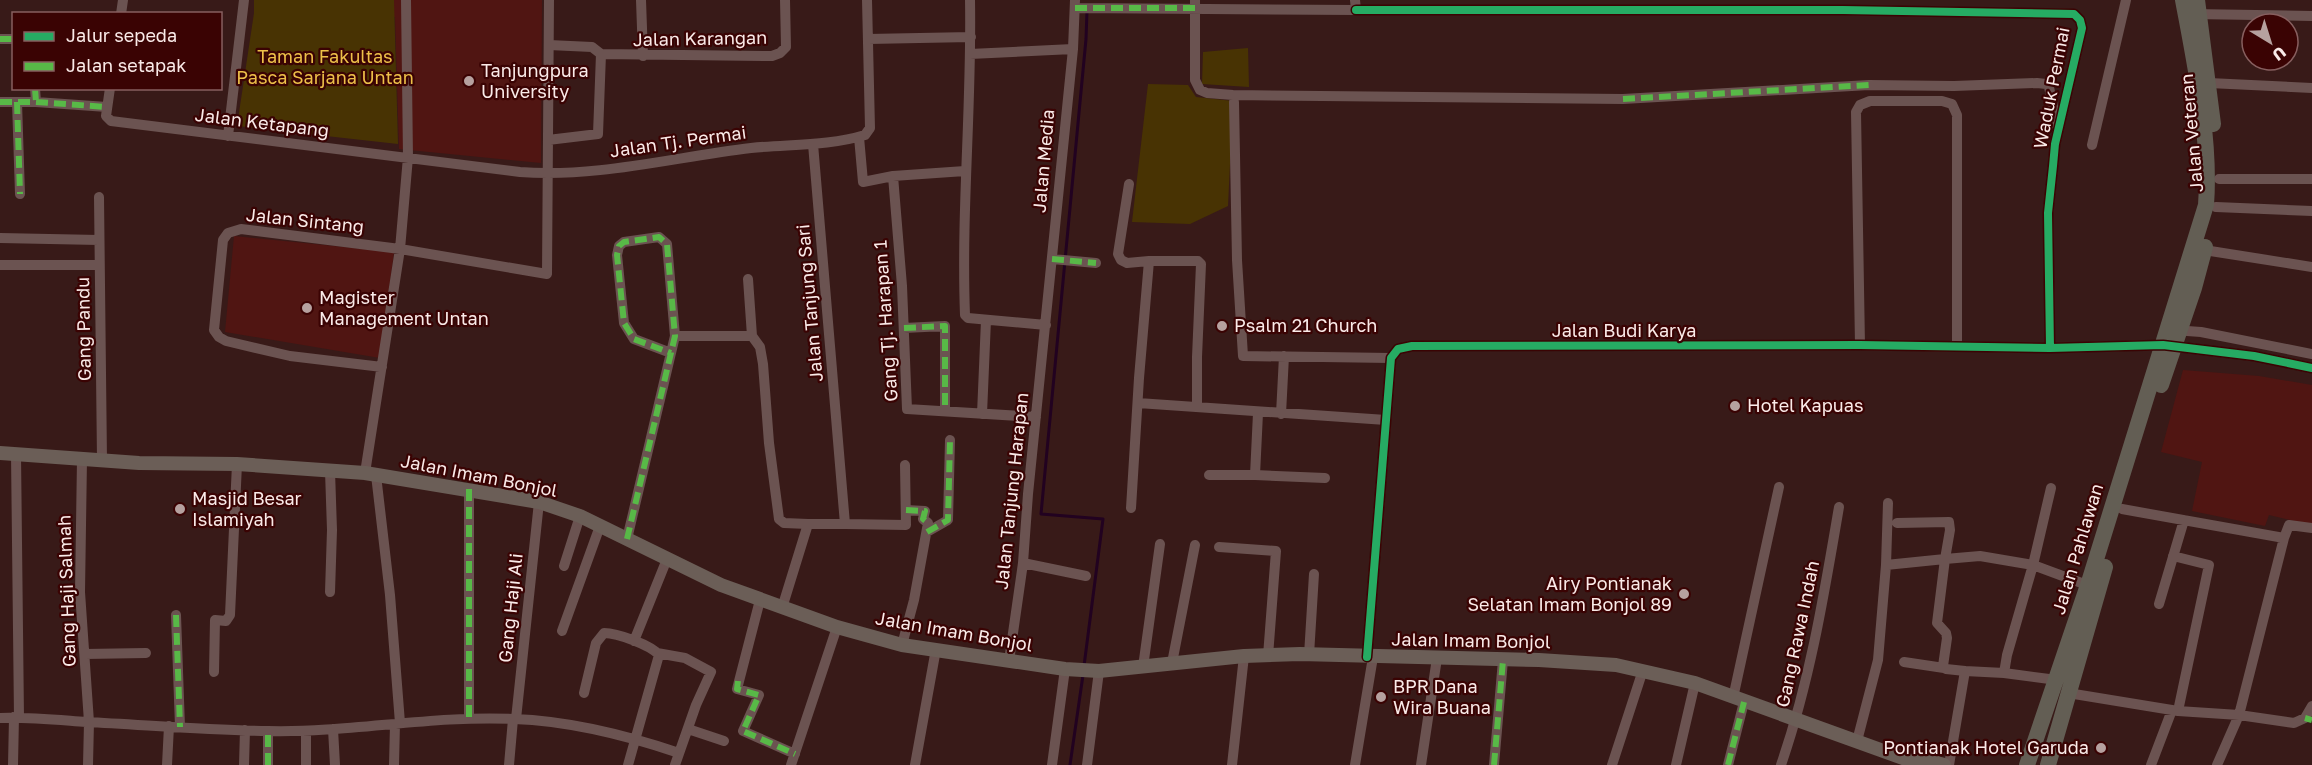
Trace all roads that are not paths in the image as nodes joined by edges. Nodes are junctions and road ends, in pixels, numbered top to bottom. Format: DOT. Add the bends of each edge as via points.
graph roads {
  1 [pos="244,0"];
  2 [pos="406,0"];
  3 [pos="549,0"];
  4 [pos="641,0"];
  5 [pos="785,0"];
  6 [pos="867,0"];
  7 [pos="970,0"];
  8 [pos="2126,0"];
  9 [pos="1195,4"];
  10 [pos="1266,4"];
  11 [pos="1076,5"];
  12 [pos="1356,5"];
  13 [pos="1675,5"];
  14 [pos="2191,7"];
  15 [pos="2312,16"];
  16 [pos="971,37"];
  17 [pos="868,39"];
  18 [pos="549,45"];
  19 [pos="1072,49"];
  20 [pos="601,54"];
  21 [pos="970,54"];
  22 [pos="643,56"];
  23 [pos="2209,83"];
  24 [pos="2312,88"];
  25 [pos="35,90"];
  26 [pos="110,90"];
  27 [pos="0,102"];
  28 [pos="17,102"];
  29 [pos="36,102"];
  30 [pos="1234,102"];
  31 [pos="107,107"];
  32 [pos="2058,132"];
  33 [pos="228,136"];
  34 [pos="859,137"];
  35 [pos="548,140"];
  36 [pos="813,144"];
  37 [pos="2092,145"];
  38 [pos="408,157"];
  39 [pos="965,171"];
  40 [pos="548,175"];
  41 [pos="893,176"];
  42 [pos="2219,179"];
  43 [pos="2312,179"];
  44 [pos="1129,184"];
  45 [pos="20,194"];
  46 [pos="99,197"];
  47 [pos="2216,207"];
  48 [pos="2312,211"];
  49 [pos="0,238"];
  50 [pos="99,240"];
  51 [pos="400,249"];
  52 [pos="2204,250"];
  53 [pos="1053,259"];
  54 [pos="1149,261"];
  55 [pos="1096,263"];
  56 [pos="0,265"];
  57 [pos="99,265"];
  58 [pos="2312,267"];
  59 [pos="748,279"];
  60 [pos="986,320"];
  61 [pos="1046,325"];
  62 [pos="904,328"];
  63 [pos="675,336"];
  64 [pos="752,336"];
  65 [pos="2171,338"];
  66 [pos="1860,345"];
  67 [pos="1957,346"];
  68 [pos="2050,348"];
  69 [pos="671,353"];
  70 [pos="2312,354"];
  71 [pos="1284,356"];
  72 [pos="1391,358"];
  73 [pos="382,367"];
  74 [pos="2312,368"];
  75 [pos="1138,403"];
  76 [pos="1197,407"];
  77 [pos="945,411"];
  78 [pos="1258,413"];
  79 [pos="982,414"];
  80 [pos="1281,414"];
  81 [pos="1036,417"];
  82 [pos="1386,420"];
  83 [pos="950,440"];
  84 [pos="0,453"];
  85 [pos="16,454"];
  86 [pos="82,459"];
  87 [pos="102,460"];
  88 [pos="237,464"];
  89 [pos="905,465"];
  90 [pos="330,471"];
  91 [pos="371,474"];
  92 [pos="1209,475"];
  93 [pos="1255,475"];
  94 [pos="1325,478"];
  95 [pos="1779,487"];
  96 [pos="2051,488"];
  97 [pos="469,489"];
  98 [pos="539,502"];
  99 [pos="1888,502"];
  100 [pos="1839,507"];
  101 [pos="1131,508"];
  102 [pos="2122,509"];
  103 [pos="906,510"];
  104 [pos="580,516"];
  105 [pos="2184,520"];
  106 [pos="1897,523"];
  107 [pos="808,524"];
  108 [pos="845,524"];
  109 [pos="600,526"];
  110 [pos="928,527"];
  111 [pos="2312,528"];
  112 [pos="2284,538"];
  113 [pos="627,539"];
  114 [pos="1160,544"];
  115 [pos="1195,545"];
  116 [pos="1220,547"];
  117 [pos="2173,556"];
  118 [pos="668,559"];
  119 [pos="1945,559"];
  120 [pos="1023,563"];
  121 [pos="1886,565"];
  122 [pos="2033,565"];
  123 [pos="564,566"];
  124 [pos="1314,574"];
  125 [pos="1086,576"];
  126 [pos="2087,585"];
  127 [pos="330,592"];
  128 [pos="760,600"];
  129 [pos="2159,604"];
  130 [pos="782,608"];
  131 [pos="177,615"];
  132 [pos="837,627"];
  133 [pos="562,631"];
  134 [pos="634,641"];
  135 [pos="902,645"];
  136 [pos="936,649"];
  137 [pos="657,652"];
  138 [pos="146,653"];
  139 [pos="85,654"];
  140 [pos="1309,655"];
  141 [pos="1244,656"];
  142 [pos="1268,656"];
  143 [pos="1370,657"];
  144 [pos="1437,658"];
  145 [pos="1009,660"];
  146 [pos="1503,660"];
  147 [pos="1904,662"];
  148 [pos="1172,663"];
  149 [pos="1143,667"];
  150 [pos="1944,668"];
  151 [pos="1068,669"];
  152 [pos="1643,670"];
  153 [pos="1098,671"];
  154 [pos="1965,671"];
  155 [pos="214,672"];
  156 [pos="2004,672"];
  157 [pos="1695,683"];
  158 [pos="2062,686"];
  159 [pos="584,693"];
  160 [pos="1739,700"];
  161 [pos="2312,706"];
  162 [pos="2175,710"];
  163 [pos="2239,715"];
  164 [pos="16,717"];
  165 [pos="0,718"];
  166 [pos="1797,718"];
  167 [pos="469,719"];
  168 [pos="514,719"];
  169 [pos="2309,719"];
  170 [pos="89,722"];
  171 [pos="397,723"];
  172 [pos="174,726"];
  173 [pos="333,729"];
  174 [pos="687,729"];
  175 [pos="245,730"];
  176 [pos="268,731"];
  177 [pos="306,731"];
  178 [pos="636,739"];
  179 [pos="724,741"];
  180 [pos="1857,741"];
  181 [pos="679,753"];
  182 [pos="793,760"];
  183 [pos="1921,763"];
  184 [pos="14,765"];
  185 [pos="88,765"];
  186 [pos="167,765"];
  187 [pos="244,765"];
  188 [pos="268,765"];
  189 [pos="306,765"];
  190 [pos="335,765"];
  191 [pos="394,765"];
  192 [pos="510,765"];
  193 [pos="628,765"];
  194 [pos="675,765"];
  195 [pos="915,765"];
  196 [pos="1052,765"];
  197 [pos="1087,765"];
  198 [pos="1232,765"];
  199 [pos="1355,765"];
  200 [pos="1421,765"];
  201 [pos="1494,765"];
  202 [pos="1612,765"];
  203 [pos="1676,765"];
  204 [pos="1728,765"];
  205 [pos="1781,765"];
  206 [pos="1946,765"];
  207 [pos="2027,765"];
  208 [pos="2048,765"];
  209 [pos="2151,765"];
  210 [pos="2217,765"];
  1 -- 33 [label="street"];
  2 -- 38 [label="street"];
  3 -- 18 [label="street"];
  4 -- 22 [label="street"];
  5 -- 22 [label="street, Jalan Karangan" via="786,47 780,53"];
  6 -- 17 [label="street"];
  7 -- 16 [label="street"];
  8 -- 37 [label="street"];
  9 -- 10 [label="street, Waduk Permai"];
  9 -- 11 [label="street, Waduk Permai" via="1096,8"];
  9 -- 32 [label="street" via="1195,80 1200,90 1207,93 1623,99 1869,85 2044,83 2051,91"];
  10 -- 12 [label="street, Waduk Permai"];
  11 -- 19 [label="street, Jalan Media"];
  12 -- 13 [label="street, Waduk Permai"];
  13 -- 32 [label="street, Waduk Permai" via="2074,14 2082,28"];
  14 -- 15 [label="street"];
  14 -- 23 [label="highway, Jalan Veteran"];
  14 -- 65 [label="highway, Jalan Veteran" via="2208,182"];
  16 -- 17 [label="street"];
  16 -- 21 [label="street"];
  17 -- 34 [label="street" via="870,128"];
  18 -- 20 [label="street, Jalan Karangan" via="592,46"];
  18 -- 35 [label="street"];
  19 -- 21 [label="street"];
  19 -- 53 [label="street, Jalan Media"];
  20 -- 22 [label="street, Jalan Karangan"];
  20 -- 35 [label="street" via="598,134"];
  21 -- 39 [label="street"];
  23 -- 24 [label="street"];
  23 -- 42 [label="highway, Jalan Veteran"];
  25 -- 29 [label="street"];
  26 -- 31 [label="street"];
  27 -- 28 [label="street"];
  28 -- 29 [label="street"];
  28 -- 45 [label="street"];
  29 -- 31 [label="street"];
  30 -- 71 [label="street" via="1242,355"];
  31 -- 33 [label="street, Jalan Ketapang" via="106,118 111,121"];
  32 -- 68 [label="street, Waduk Permai" via="2048,213"];
  33 -- 38 [label="street, Jalan Ketapang"];
  34 -- 36 [label="street"];
  34 -- 41 [label="street" via="862,182"];
  35 -- 40 [label="street"];
  36 -- 40 [label="street, Jalan Tj. Permai"];
  36 -- 108 [label="street, Jalan Tanjung Sari"];
  38 -- 40 [label="street, Jalan Ketapang"];
  38 -- 51 [label="street"];
  39 -- 41 [label="street"];
  39 -- 60 [label="street" via="965,315"];
  40 -- 51 [label="street, Jalan Sintang" via="547,274"];
  41 -- 62 [label="street, Gang Tj. Harapan 1"];
  42 -- 43 [label="street"];
  42 -- 47 [label="highway, Jalan Veteran"];
  44 -- 54 [label="street" via="1119,256 1125,263"];
  46 -- 50 [label="street, Gang Pandu"];
  47 -- 48 [label="street"];
  47 -- 52 [label="highway, Jalan Veteran"];
  49 -- 50 [label="street"];
  50 -- 57 [label="street, Gang Pandu"];
  51 -- 73 [label="street"];
  51 -- 73 [label="street, Jalan Sintang" via="241,229 228,233 221,246 214,330 222,340 290,356"];
  52 -- 58 [label="street"];
  52 -- 65 [label="highway, Jalan Veteran"];
  53 -- 55 [label="street"];
  53 -- 61 [label="street, Jalan Media"];
  54 -- 75 [label="street"];
  54 -- 76 [label="street" via="1201,264"];
  56 -- 57 [label="street"];
  57 -- 87 [label="street, Gang Pandu"];
  59 -- 64 [label="street"];
  60 -- 61 [label="street"];
  60 -- 79 [label="street"];
  61 -- 81 [label="street, Jalan Tanjung Harapan"];
  62 -- 77 [label="street, Gang Tj. Harapan 1" via="907,409"];
  62 -- 77 [label="street" via="945,326"];
  63 -- 64 [label="street"];
  63 -- 69 [label="street"];
  63 -- 69 [label="street" via="667,244 659,237 621,244 617,255 624,323 634,339"];
  64 -- 107 [label="street" via="760,347 763,364 779,519 784,523"];
  65 -- 68 [label="street, Jalan Budi Karya"];
  65 -- 70 [label="street" via="2222,336"];
  65 -- 74 [label="street"];
  65 -- 102 [label="highway, Jalan Pahlawan"];
  65 -- 126 [label="highway, Jalan Pahlawan"];
  66 -- 67 [label="street, Jalan Budi Karya"];
  66 -- 67 [label="street" via="1856,112 1860,105 1870,102 1941,100 1953,104 1957,115"];
  66 -- 72 [label="street, Jalan Budi Karya" via="1412,346 1398,349"];
  67 -- 68 [label="street, Jalan Budi Karya"];
  69 -- 113 [label="street"];
  71 -- 72 [label="street"];
  71 -- 80 [label="street"];
  72 -- 82 [label="street"];
  73 -- 91 [label="street"];
  75 -- 76 [label="street"];
  75 -- 101 [label="street"];
  76 -- 78 [label="street"];
  77 -- 79 [label="street, Gang Tj. Harapan 1"];
  78 -- 80 [label="street"];
  78 -- 93 [label="street"];
  79 -- 81 [label="street, Gang Tj. Harapan 1"];
  80 -- 82 [label="street"];
  81 -- 120 [label="street, Jalan Tanjung Harapan"];
  82 -- 143 [label="street"];
  83 -- 110 [label="street" via="948,520"];
  84 -- 85 [label="main road, Jalan Imam Bonjol"];
  85 -- 86 [label="main road, Jalan Imam Bonjol"];
  85 -- 164 [label="street"];
  86 -- 87 [label="main road, Jalan Imam Bonjol"];
  86 -- 139 [label="street, Gang Haji Salmah" via="80,592"];
  87 -- 88 [label="main road, Jalan Imam Bonjol"];
  88 -- 90 [label="main road, Jalan Imam Bonjol"];
  88 -- 155 [label="street" via="230,615 225,621 215,620"];
  89 -- 103 [label="street"];
  90 -- 91 [label="main road, Jalan Imam Bonjol"];
  90 -- 127 [label="street"];
  91 -- 97 [label="main road, Jalan Imam Bonjol"];
  91 -- 171 [label="street" via="389,584"];
  92 -- 93 [label="street"];
  93 -- 94 [label="street"];
  95 -- 160 [label="street"];
  96 -- 122 [label="street"];
  97 -- 98 [label="main road, Jalan Imam Bonjol"];
  97 -- 167 [label="street"];
  98 -- 104 [label="main road, Jalan Imam Bonjol"];
  98 -- 168 [label="street, Gang Haji Ali"];
  99 -- 121 [label="street"];
  100 -- 166 [label="street, Gang Rawa Indah" via="1818,630"];
  102 -- 105 [label="street"];
  102 -- 158 [label="highway, Jalan Pahlawan"];
  103 -- 108 [label="street" via="906,525"];
  103 -- 110 [label="street" via="925,511 923,519"];
  104 -- 109 [label="main road, Jalan Imam Bonjol"];
  104 -- 123 [label="street"];
  105 -- 112 [label="street"];
  105 -- 117 [label="street"];
  106 -- 119 [label="street" via="1949,522"];
  107 -- 108 [label="street"];
  107 -- 130 [label="street"];
  109 -- 113 [label="main road, Jalan Imam Bonjol"];
  109 -- 133 [label="street"];
  110 -- 135 [label="street"];
  111 -- 112 [label="street" via="2292,524"];
  112 -- 163 [label="street"];
  113 -- 118 [label="main road, Jalan Imam Bonjol"];
  114 -- 149 [label="street"];
  115 -- 148 [label="street"];
  116 -- 142 [label="street" via="1276,551"];
  117 -- 129 [label="street"];
  117 -- 162 [label="street" via="2209,565"];
  118 -- 128 [label="main road, Jalan Imam Bonjol"];
  118 -- 134 [label="street"];
  119 -- 121 [label="street"];
  119 -- 122 [label="street" via="1980,556"];
  119 -- 150 [label="street" via="1937,623 1947,635"];
  120 -- 125 [label="street"];
  120 -- 145 [label="street, Jalan Tanjung Harapan"];
  121 -- 180 [label="street" via="1876,672"];
  122 -- 126 [label="street"];
  122 -- 156 [label="street"];
  124 -- 140 [label="street"];
  126 -- 158 [label="highway, Jalan Pahlawan"];
  128 -- 130 [label="main road, Jalan Imam Bonjol"];
  128 -- 182 [label="street" via="738,681 737,689 759,695 743,731"];
  130 -- 132 [label="main road, Jalan Imam Bonjol"];
  131 -- 172 [label="street"];
  132 -- 135 [label="main road, Jalan Imam Bonjol"];
  132 -- 182 [label="street"];
  134 -- 137 [label="street"];
  134 -- 159 [label="street" via="608,632 601,635"];
  135 -- 136 [label="main road, Jalan Imam Bonjol"];
  136 -- 145 [label="main road, Jalan Imam Bonjol"];
  136 -- 195 [label="street"];
  137 -- 174 [label="street" via="685,658 711,672"];
  137 -- 178 [label="street" via="659,659"];
  138 -- 139 [label="street"];
  139 -- 170 [label="street, Gang Haji Salmah"];
  140 -- 142 [label="main road, Jalan Imam Bonjol"];
  140 -- 143 [label="main road, Jalan Imam Bonjol"];
  141 -- 142 [label="main road, Jalan Imam Bonjol"];
  141 -- 148 [label="main road, Jalan Imam Bonjol"];
  141 -- 198 [label="street"];
  143 -- 144 [label="main road, Jalan Imam Bonjol"];
  143 -- 199 [label="street"];
  144 -- 146 [label="main road, Jalan Imam Bonjol"];
  144 -- 200 [label="street"];
  145 -- 151 [label="main road, Jalan Imam Bonjol"];
  146 -- 152 [label="main road, Jalan Imam Bonjol" via="1591,662"];
  146 -- 201 [label="street"];
  147 -- 150 [label="street"];
  148 -- 149 [label="main road, Jalan Imam Bonjol"];
  149 -- 153 [label="main road, Jalan Imam Bonjol"];
  150 -- 154 [label="street"];
  151 -- 153 [label="main road, Jalan Imam Bonjol"];
  151 -- 196 [label="street"];
  152 -- 157 [label="main road, Jalan Imam Bonjol"];
  152 -- 202 [label="street"];
  153 -- 197 [label="street"];
  154 -- 156 [label="street"];
  154 -- 206 [label="street"];
  156 -- 158 [label="street"];
  157 -- 160 [label="main road, Jalan Imam Bonjol"];
  157 -- 203 [label="street"];
  158 -- 162 [label="street"];
  158 -- 207 [label="highway, Jalan Pahlawan"];
  158 -- 208 [label="highway, Jalan Pahlawan"];
  160 -- 166 [label="main road, Jalan Imam Bonjol"];
  160 -- 204 [label="street"];
  161 -- 169 [label="street"];
  162 -- 163 [label="street"];
  162 -- 209 [label="street"];
  163 -- 169 [label="street" via="2294,723"];
  163 -- 210 [label="street"];
  164 -- 165 [label="street"];
  164 -- 170 [label="street"];
  164 -- 184 [label="street"];
  166 -- 180 [label="main road, Jalan Imam Bonjol"];
  166 -- 205 [label="street, Gang Rawa Indah"];
  167 -- 168 [label="street"];
  167 -- 171 [label="street"];
  168 -- 178 [label="street" via="564,724"];
  168 -- 192 [label="street, Gang Haji Ali"];
  170 -- 172 [label="street"];
  170 -- 185 [label="street, Gang Haji Salmah"];
  171 -- 173 [label="street"];
  171 -- 191 [label="street"];
  172 -- 175 [label="street"];
  172 -- 186 [label="street"];
  173 -- 177 [label="street"];
  173 -- 190 [label="street"];
  174 -- 179 [label="street"];
  174 -- 181 [label="street"];
  175 -- 176 [label="street"];
  175 -- 187 [label="street"];
  176 -- 177 [label="street"];
  176 -- 188 [label="street"];
  177 -- 189 [label="street"];
  178 -- 181 [label="street"];
  178 -- 193 [label="street"];
  180 -- 183 [label="main road, Jalan Imam Bonjol"];
  181 -- 194 [label="street"];
  183 -- 206 [label="main road, Jalan Imam Bonjol"];
}
